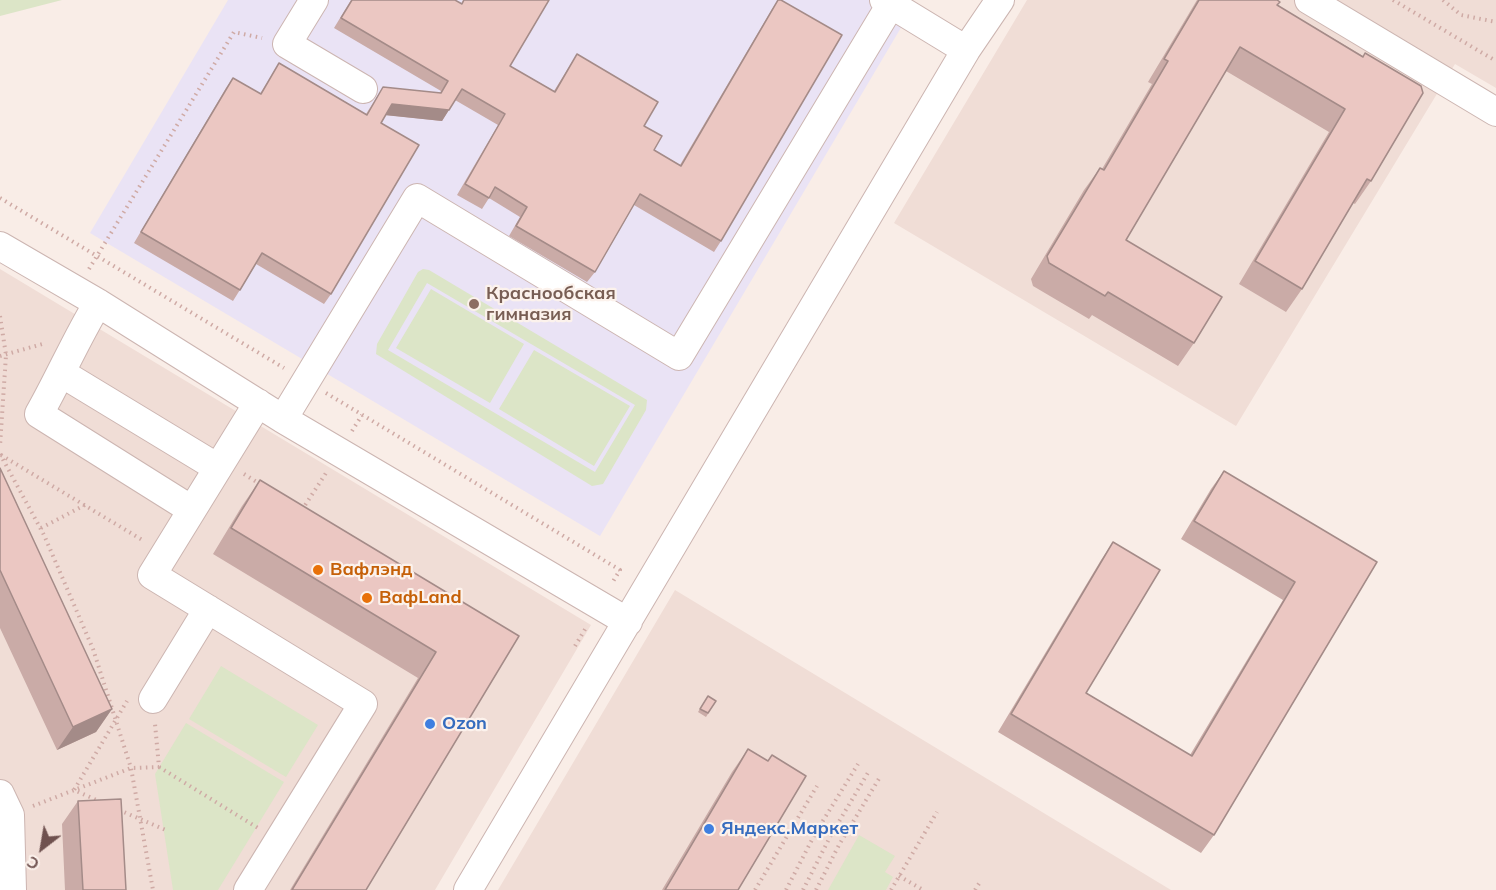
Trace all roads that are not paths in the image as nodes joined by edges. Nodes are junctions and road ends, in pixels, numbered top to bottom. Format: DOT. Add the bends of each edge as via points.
graph roads {
  1 [pos="314,0"];
  2 [pos="1000,0"];
  3 [pos="1308,0"];
  4 [pos="887,2"];
  5 [pos="966,50"];
  6 [pos="363,89"];
  7 [pos="1496,112"];
  8 [pos="1,248"];
  9 [pos="87,296"];
  10 [pos="63,374"];
  11 [pos="258,403"];
  12 [pos="283,419"];
  13 [pos="220,465"];
  14 [pos="192,510"];
  15 [pos="208,609"];
  16 [pos="628,622"];
  17 [pos="153,699"];
  18 [pos="5,804"];
  19 [pos="12,890"];
  20 [pos="248,890"];
  21 [pos="468,890"];
  1 -- 6 [label="street" via="287,44"];
  2 -- 5 [label="street"];
  3 -- 7 [label="street"];
  4 -- 5 [label="street"];
  4 -- 12 [label="street" via="679,356 417,198"];
  5 -- 16 [label="street"];
  8 -- 9 [label="street"];
  9 -- 10 [label="street"];
  9 -- 11 [label="street"];
  10 -- 13 [label="street"];
  10 -- 14 [label="street" via="39,414"];
  11 -- 12 [label="street"];
  11 -- 13 [label="street"];
  12 -- 16 [label="street"];
  13 -- 14 [label="street"];
  14 -- 15 [label="street" via="152,575"];
  15 -- 17 [label="street"];
  15 -- 20 [label="street" via="363,704"];
  16 -- 21 [label="street"];
  18 -- 19 [label="street"];
}
